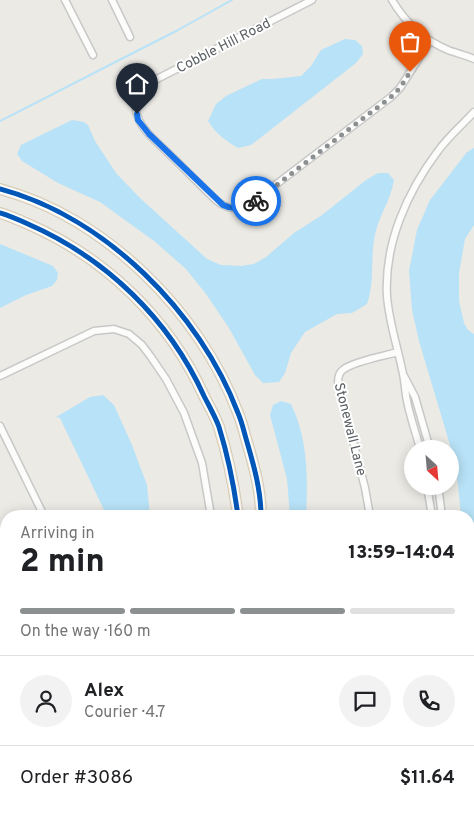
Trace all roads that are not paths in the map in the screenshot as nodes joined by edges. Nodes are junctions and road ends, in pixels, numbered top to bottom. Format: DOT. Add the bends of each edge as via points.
graph roads {
  1 [pos="65,0"];
  2 [pos="112,0"];
  3 [pos="312,0"];
  4 [pos="392,0"];
  5 [pos="130,37"];
  6 [pos="430,41"];
  7 [pos="93,56"];
  8 [pos="474,59"];
  9 [pos="474,112"];
  10 [pos="0,189"];
  11 [pos="0,213"];
  12 [pos="398,352"];
  13 [pos="404,375"];
  14 [pos="0,376"];
  15 [pos="0,426"];
  16 [pos="418,440"];
  17 [pos="427,440"];
  18 [pos="428,495"];
  19 [pos="439,495"];
  20 [pos="41,510"];
  21 [pos="210,510"];
  22 [pos="237,510"];
  23 [pos="260,510"];
  24 [pos="369,510"];
  25 [pos="431,510"];
  26 [pos="441,510"];
  1 -- 7 [label="street"];
  2 -- 5 [label="street"];
  3 -- 6 [label="street, Cobble Hill Road" via="153,81 142,90 137,101 138,120 149,134 217,201 230,208 249,205 391,97"];
  4 -- 6 [label="street" via="404,17"];
  6 -- 8 [label="street"];
  9 -- 12 [label="street" via="438,150 413,188 396,232 388,269 387,296"];
  10 -- 23 [label="main road" via="40,203 83,226 125,256 162,290 190,325 219,371 238,412 253,463"];
  11 -- 22 [label="main road" via="51,234 91,258 130,291 164,328 195,375 218,425 233,479"];
  12 -- 13 [label="street"];
  12 -- 24 [label="street, Stonewall Lane" via="343,369 338,375"];
  13 -- 16 [label="street" via="407,402"];
  13 -- 17 [label="street" via="412,387"];
  14 -- 21 [label="street" via="94,331 114,329 129,334 152,357 184,413 202,463"];
  15 -- 20 [label="street"];
  18 -- 25 [label="street"];
  19 -- 26 [label="street"];
}
